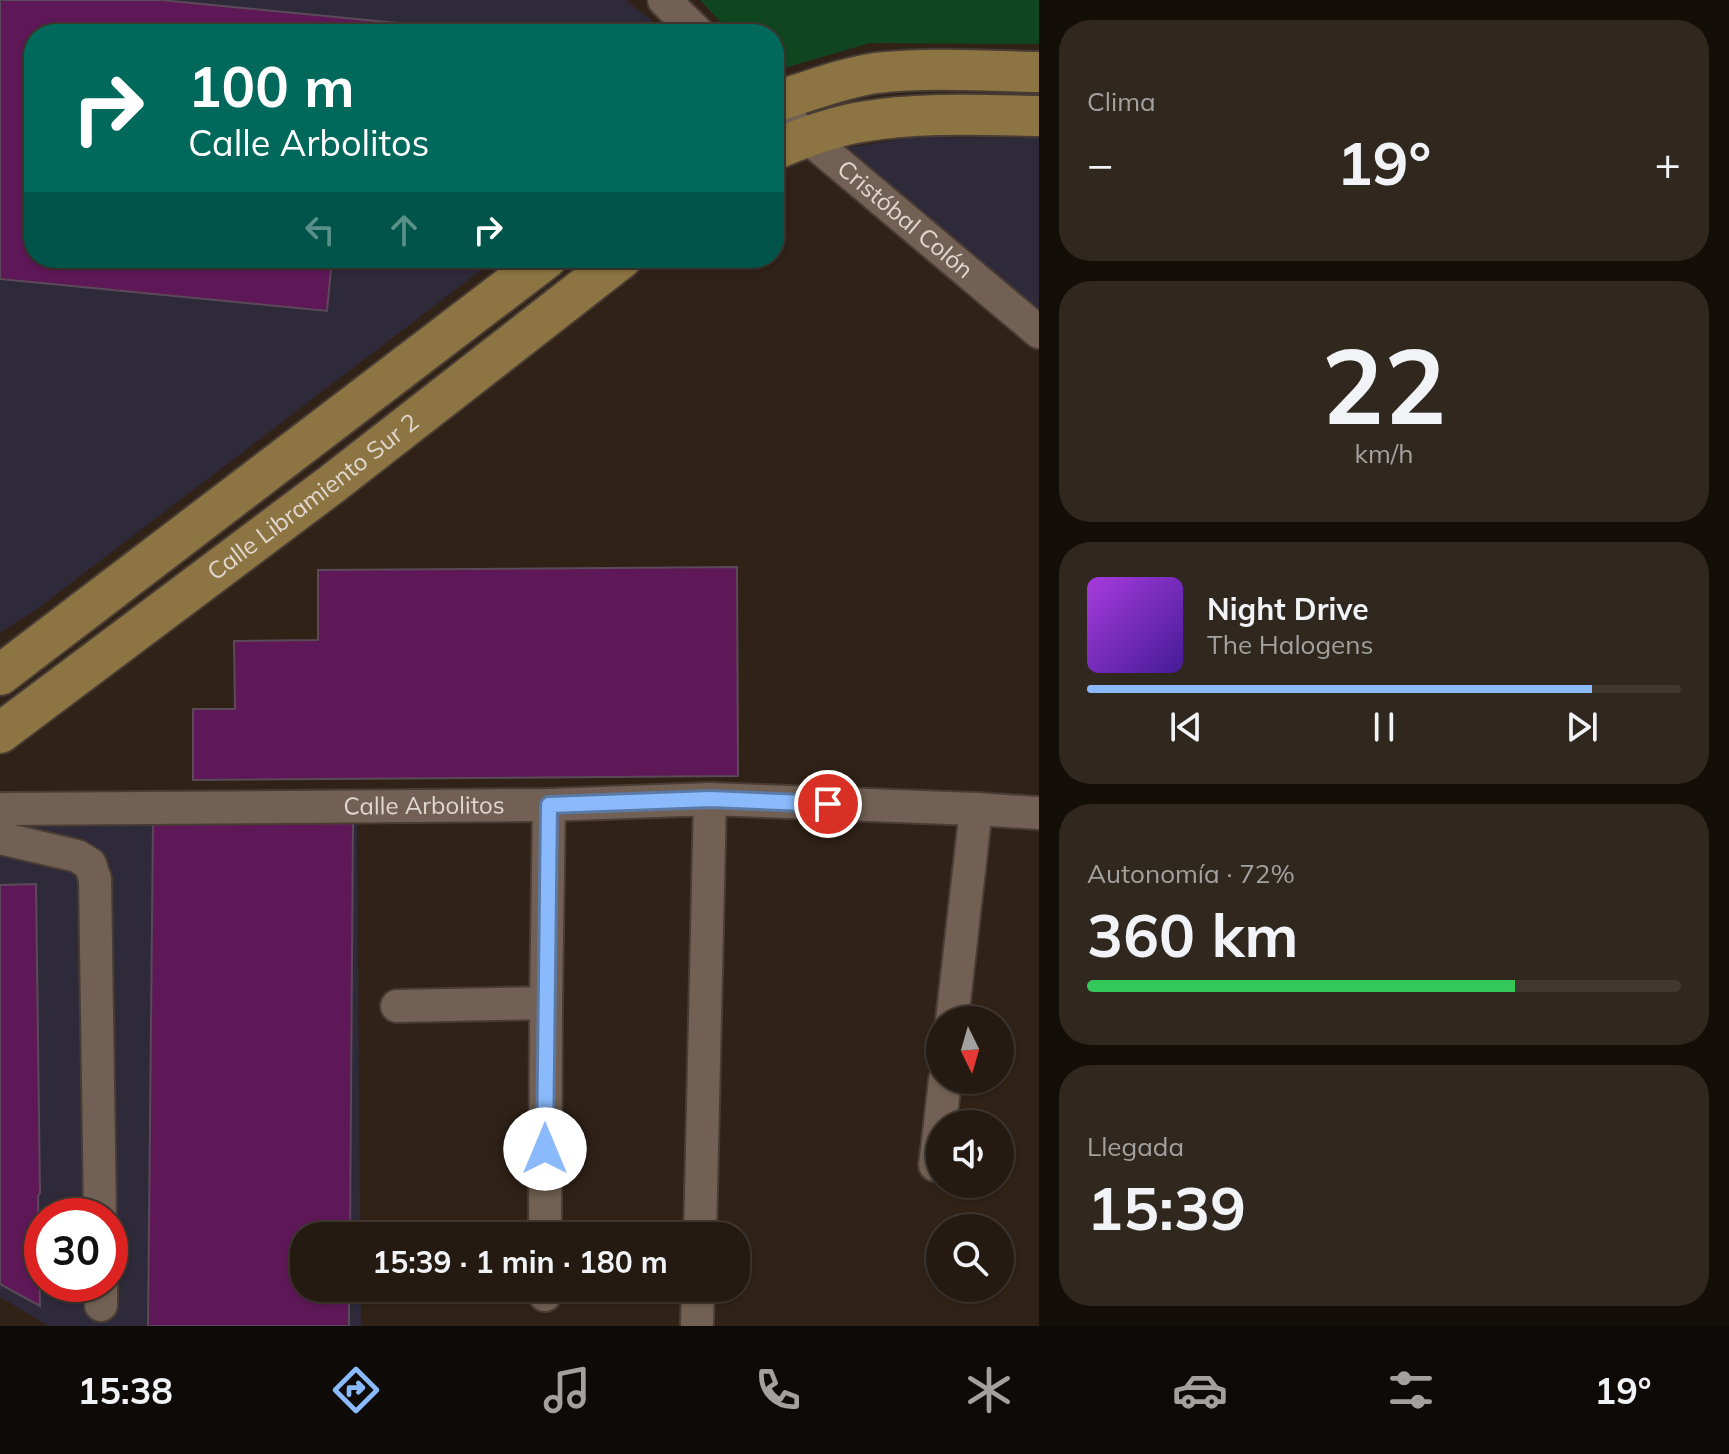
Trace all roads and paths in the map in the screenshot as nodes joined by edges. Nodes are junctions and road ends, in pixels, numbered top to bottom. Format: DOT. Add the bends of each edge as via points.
graph roads {
  1 [pos="664,0"];
  2 [pos="689,24"];
  3 [pos="1039,72"];
  4 [pos="784,101"];
  5 [pos="1039,116"];
  6 [pos="790,143"];
  7 [pos="534,268"];
  8 [pos="609,268"];
  9 [pos="1039,332"];
  10 [pos="299,448"];
  11 [pos="332,484"];
  12 [pos="0,675"];
  13 [pos="0,733"];
  14 [pos="710,799"];
  15 [pos="549,805"];
  16 [pos="0,809"];
  17 [pos="976,809"];
  18 [pos="1039,813"];
  19 [pos="0,838"];
  20 [pos="546,1003"];
  21 [pos="397,1006"];
  22 [pos="954,1006"];
  23 [pos="100,1198"];
  24 [pos="545,1222"];
  25 [pos="700,1222"];
  26 [pos="698,1302"];
  27 [pos="697,1323"];
  1 -- 2 [label="street"];
  3 -- 4 [label="main road" via="873,74"];
  5 -- 6 [label="main road" via="888,118"];
  6 -- 9 [label="street, Cristóbal Colón"];
  7 -- 10 [label="main road, Calle Libramiento Sur 2"];
  8 -- 11 [label="main road, Calle Libramiento Sur 2"];
  10 -- 11 [label="main road"];
  10 -- 12 [label="main road, Calle Libramiento Sur 2"];
  11 -- 13 [label="main road, Calle Libramiento Sur 2"];
  14 -- 15 [label="street, Calle Arbolitos"];
  14 -- 17 [label="street, Calle Arbolitos"];
  14 -- 25 [label="street"];
  15 -- 16 [label="street, Calle Arbolitos"];
  15 -- 20 [label="street"];
  17 -- 18 [label="street, Calle Arbolitos"];
  17 -- 22 [label="street"];
  19 -- 23 [label="street" via="77,856 90,864 95,879"];
  20 -- 21 [label="street"];
  20 -- 24 [label="street"];
  26 -- 27 [label="street"];
}
